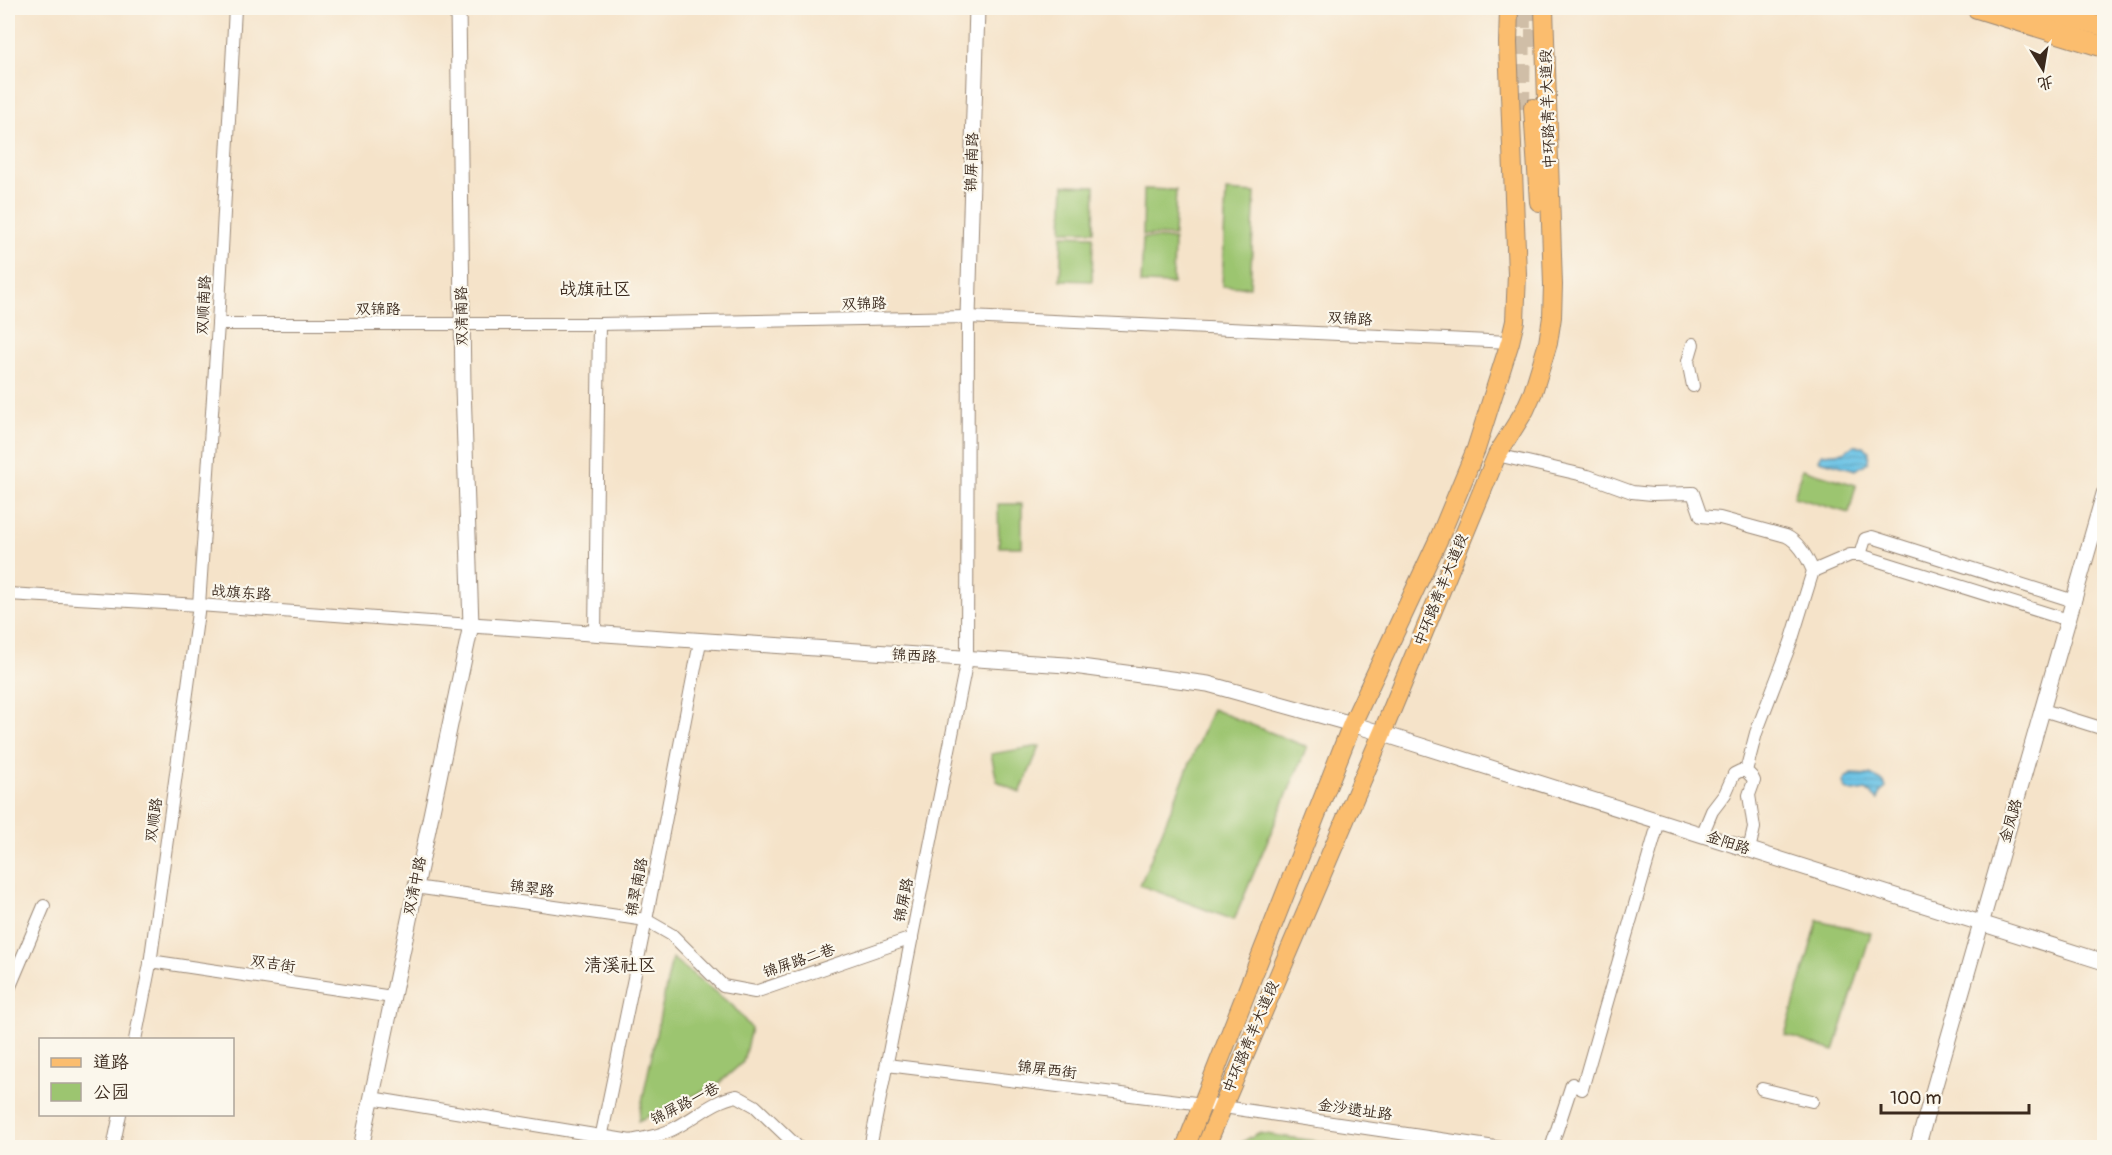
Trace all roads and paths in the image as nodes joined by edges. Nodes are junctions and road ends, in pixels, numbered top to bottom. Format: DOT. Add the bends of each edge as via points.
graph roads {
  1 [pos="235,8"];
  2 [pos="458,8"];
  3 [pos="977,8"];
  4 [pos="1509,8"];
  5 [pos="1544,8"];
  6 [pos="1977,8"];
  7 [pos="1986,8"];
  8 [pos="2034,8"];
  9 [pos="2104,27"];
  10 [pos="2104,41"];
  11 [pos="2104,47"];
  12 [pos="968,317"];
  13 [pos="218,324"];
  14 [pos="599,324"];
  15 [pos="463,325"];
  16 [pos="1509,342"];
  17 [pos="1693,344"];
  18 [pos="1693,386"];
  19 [pos="1476,449"];
  20 [pos="1497,455"];
  21 [pos="2103,503"];
  22 [pos="1860,555"];
  23 [pos="1814,571"];
  24 [pos="8,594"];
  25 [pos="2074,601"];
  26 [pos="199,605"];
  27 [pos="2068,620"];
  28 [pos="471,625"];
  29 [pos="595,634"];
  30 [pos="700,642"];
  31 [pos="967,659"];
  32 [pos="2043,710"];
  33 [pos="1352,724"];
  34 [pos="2104,729"];
  35 [pos="1381,734"];
  36 [pos="1746,771"];
  37 [pos="1659,821"];
  38 [pos="1702,835"];
  39 [pos="1749,850"];
  40 [pos="414,887"];
  41 [pos="44,906"];
  42 [pos="646,920"];
  43 [pos="1982,923"];
  44 [pos="912,938"];
  45 [pos="150,961"];
  46 [pos="2104,962"];
  47 [pos="9,983"];
  48 [pos="392,997"];
  49 [pos="135,1038"];
  50 [pos="887,1065"];
  51 [pos="1762,1089"];
  52 [pos="371,1098"];
  53 [pos="1812,1101"];
  54 [pos="1203,1104"];
  55 [pos="1221,1107"];
  56 [pos="120,1116"];
  57 [pos="600,1142"];
  58 [pos="113,1148"];
  59 [pos="361,1148"];
  60 [pos="799,1148"];
  61 [pos="870,1148"];
  62 [pos="1185,1148"];
  63 [pos="1205,1148"];
  64 [pos="1502,1148"];
  65 [pos="1551,1148"];
  66 [pos="1917,1148"];
  1 -- 13 [label="street, 双顺南路"];
  2 -- 15 [label="street, 双清南路"];
  3 -- 12 [label="street, 锦屏南路"];
  4 -- 16 [label="main road, 中环路青羊大道段" via="1517,274 1515,321"];
  5 -- 20 [label="main road, 中环路青羊大道段" via="1552,317 1533,392"];
  6 -- 11 [label="highway"];
  7 -- 10 [label="main road"];
  8 -- 9 [label="main road"];
  12 -- 14 [label="street, 双锦路"];
  12 -- 16 [label="street, 双锦路"];
  12 -- 31 [label="street, 锦屏路"];
  13 -- 15 [label="street, 双锦路"];
  13 -- 26 [label="street, 双顺南路"];
  14 -- 15 [label="street, 双锦路"];
  14 -- 29 [label="street"];
  15 -- 28 [label="street, 双清南路"];
  16 -- 19 [label="main road, 中环路青羊大道段"];
  17 -- 18 [label="street" via="1688,361"];
  19 -- 20 [label="main road" via="1505,392 1527,309 1527,109 1542,248 1540,317 1531,362"];
  19 -- 33 [label="main road, 中环路青羊大道段"];
  20 -- 23 [label="street" via="1588,476 1632,492 1693,493 1701,516 1790,538"];
  20 -- 35 [label="main road, 中环路青羊大道段"];
  21 -- 25 [label="street, 金凤路"];
  22 -- 23 [label="street" via="1850,555"];
  22 -- 25 [label="street" via="1865,539 1872,537"];
  22 -- 27 [label="street"];
  23 -- 36 [label="street"];
  24 -- 26 [label="street, 战旗东路"];
  25 -- 27 [label="street, 金凤路"];
  26 -- 28 [label="street, 战旗东路"];
  26 -- 45 [label="street, 双顺路"];
  27 -- 32 [label="street, 金凤路"];
  28 -- 29 [label="street, 锦西路"];
  28 -- 40 [label="street, 双清中路"];
  29 -- 30 [label="street, 锦西路"];
  30 -- 31 [label="street, 锦西路"];
  30 -- 42 [label="street, 锦翠南路"];
  31 -- 33 [label="street, 锦西路" via="1066,665 1208,684"];
  31 -- 44 [label="street, 锦屏路"];
  32 -- 34 [label="street"];
  32 -- 43 [label="street, 金凤路"];
  33 -- 35 [label="street, 金阳路"];
  33 -- 54 [label="main road, 中环路青羊大道段"];
  35 -- 37 [label="street, 金阳路"];
  35 -- 55 [label="main road, 中环路青羊大道段"];
  36 -- 38 [label="street" via="1734,774"];
  36 -- 39 [label="street" via="1754,781 1749,795 1754,828"];
  37 -- 38 [label="street, 金阳路"];
  37 -- 65 [label="street" via="1582,1089 1572,1084"];
  38 -- 39 [label="street, 金阳路"];
  39 -- 43 [label="street, 金阳路"];
  40 -- 42 [label="street, 锦翠路"];
  40 -- 48 [label="street, 双清中路"];
  41 -- 47 [label="street"];
  42 -- 44 [label="street, 锦屏路二巷" via="672,935 723,986 754,992"];
  42 -- 57 [label="street, 锦翠南路"];
  43 -- 46 [label="street, 金阳路"];
  43 -- 66 [label="street, 金凤路"];
  44 -- 50 [label="street, 锦屏路"];
  45 -- 48 [label="street, 双吉街"];
  45 -- 49 [label="street, 双顺路"];
  48 -- 52 [label="street, 双清中路"];
  50 -- 54 [label="street, 锦屏西街"];
  50 -- 61 [label="street, 锦屏路"];
  51 -- 53 [label="street"];
  52 -- 57 [label="street"];
  52 -- 59 [label="street, 双清中路"];
  54 -- 55 [label="street, 金沙遗址路"];
  54 -- 62 [label="main road, 中环路青羊大道段"];
  55 -- 63 [label="main road, 中环路青羊大道段"];
  55 -- 64 [label="street, 金沙遗址路"];
  56 -- 58 [label="street"];
  57 -- 60 [label="street, 锦屏路一巷" via="655,1136 723,1098 737,1096 755,1106"];
}
